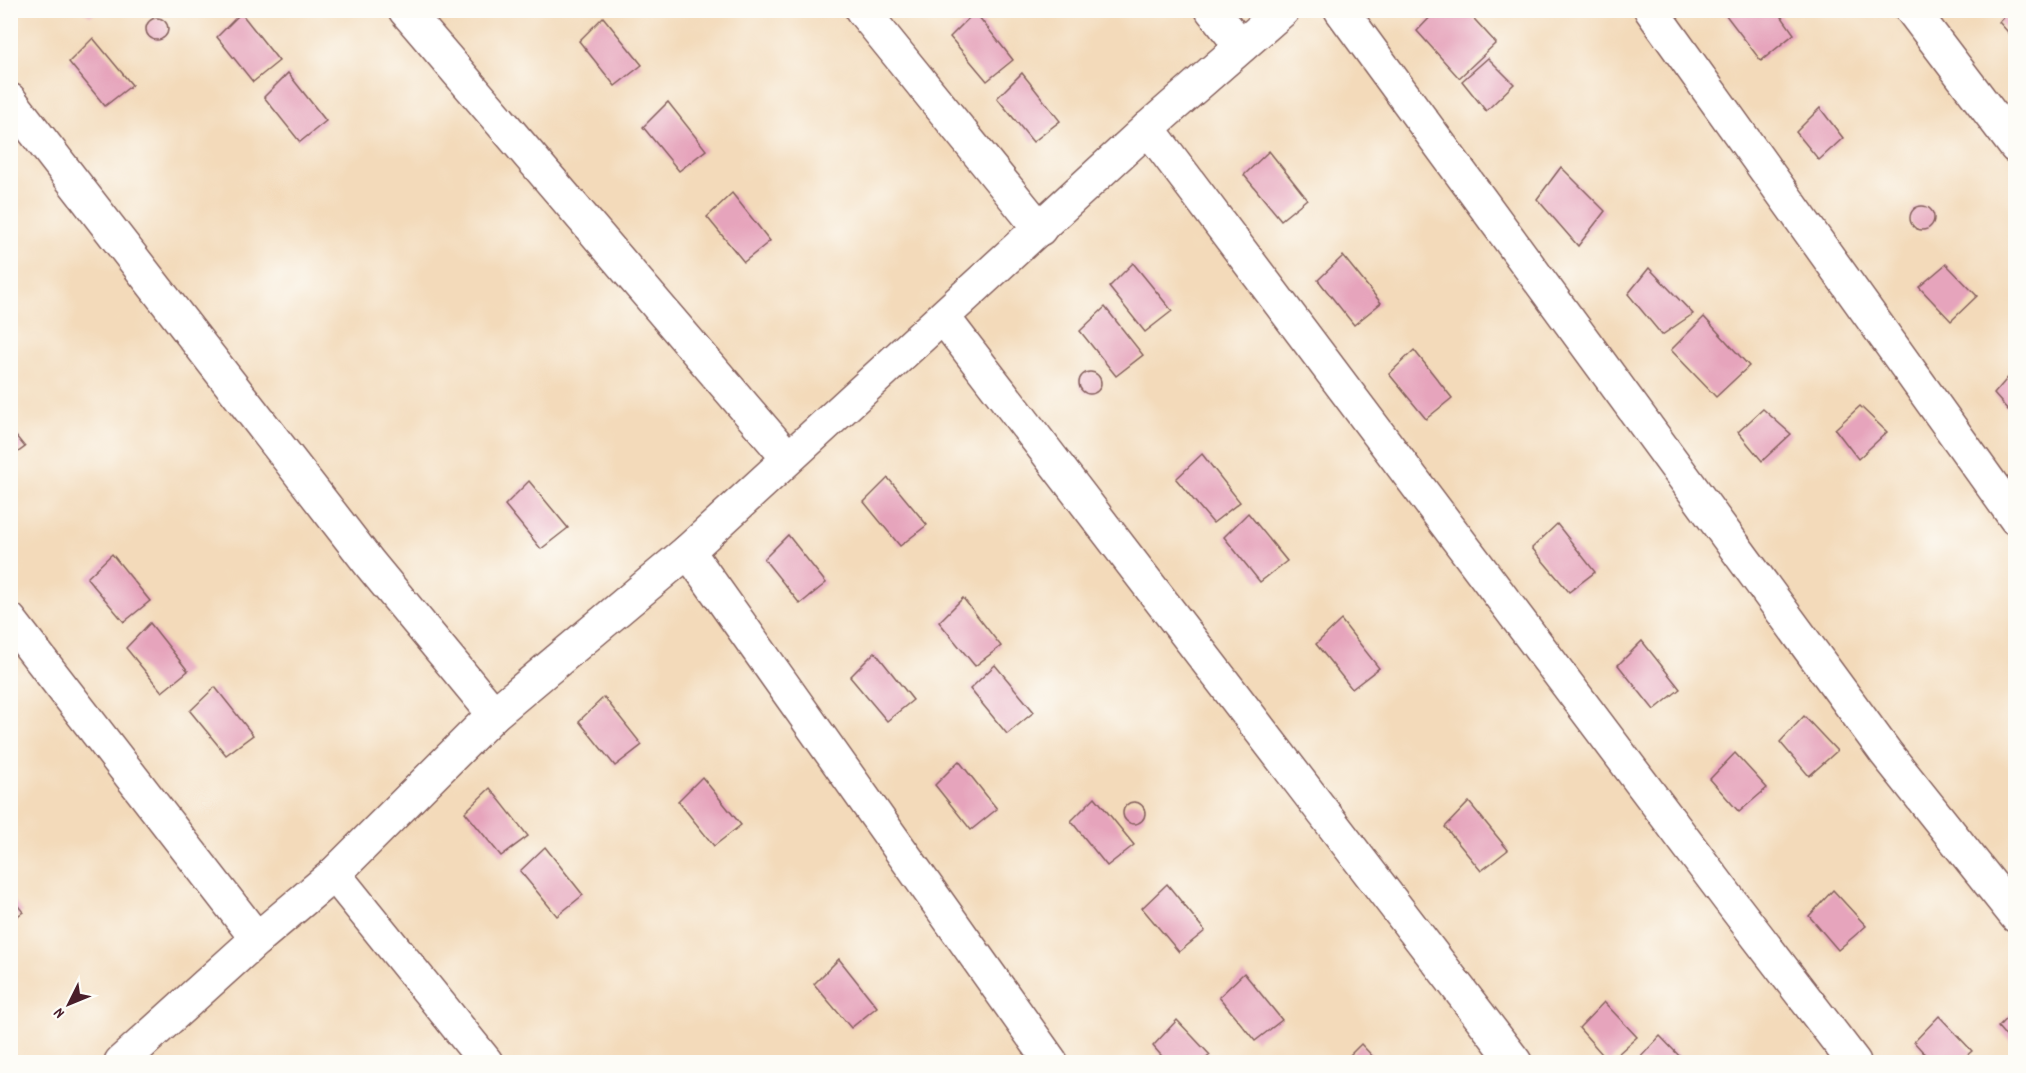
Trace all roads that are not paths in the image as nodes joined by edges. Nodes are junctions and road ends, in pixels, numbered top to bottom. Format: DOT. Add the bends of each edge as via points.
graph roads {
  1 [pos="405,10"];
  2 [pos="862,10"];
  3 [pos="1212,10"];
  4 [pos="1283,10"];
  5 [pos="1341,10"];
  6 [pos="1651,10"];
  7 [pos="1912,10"];
  8 [pos="1241,46"];
  9 [pos="10,100"];
  10 [pos="1148,128"];
  11 [pos="2016,147"];
  12 [pos="1040,229"];
  13 [pos="943,317"];
  14 [pos="788,458"];
  15 [pos="2016,519"];
  16 [pos="688,551"];
  17 [pos="10,620"];
  18 [pos="494,714"];
  19 [pos="334,874"];
  20 [pos="2016,916"];
  21 [pos="257,939"];
  22 [pos="121,1062"];
  23 [pos="486,1062"];
  24 [pos="1051,1062"];
  25 [pos="1515,1062"];
  26 [pos="1854,1062"];
  1 -- 14 [label="street"];
  2 -- 12 [label="street"];
  3 -- 8 [label="street"];
  4 -- 8 [label="street"];
  5 -- 20 [label="street" via="1886,753"];
  6 -- 15 [label="street"];
  7 -- 11 [label="street"];
  8 -- 10 [label="street"];
  9 -- 18 [label="street" via="370,564"];
  10 -- 12 [label="street"];
  10 -- 26 [label="street"];
  12 -- 13 [label="street"];
  13 -- 14 [label="street"];
  13 -- 25 [label="street"];
  14 -- 16 [label="street"];
  16 -- 18 [label="street"];
  16 -- 24 [label="street"];
  17 -- 21 [label="street"];
  18 -- 19 [label="street"];
  19 -- 21 [label="street"];
  19 -- 23 [label="street"];
  21 -- 22 [label="street"];
}
